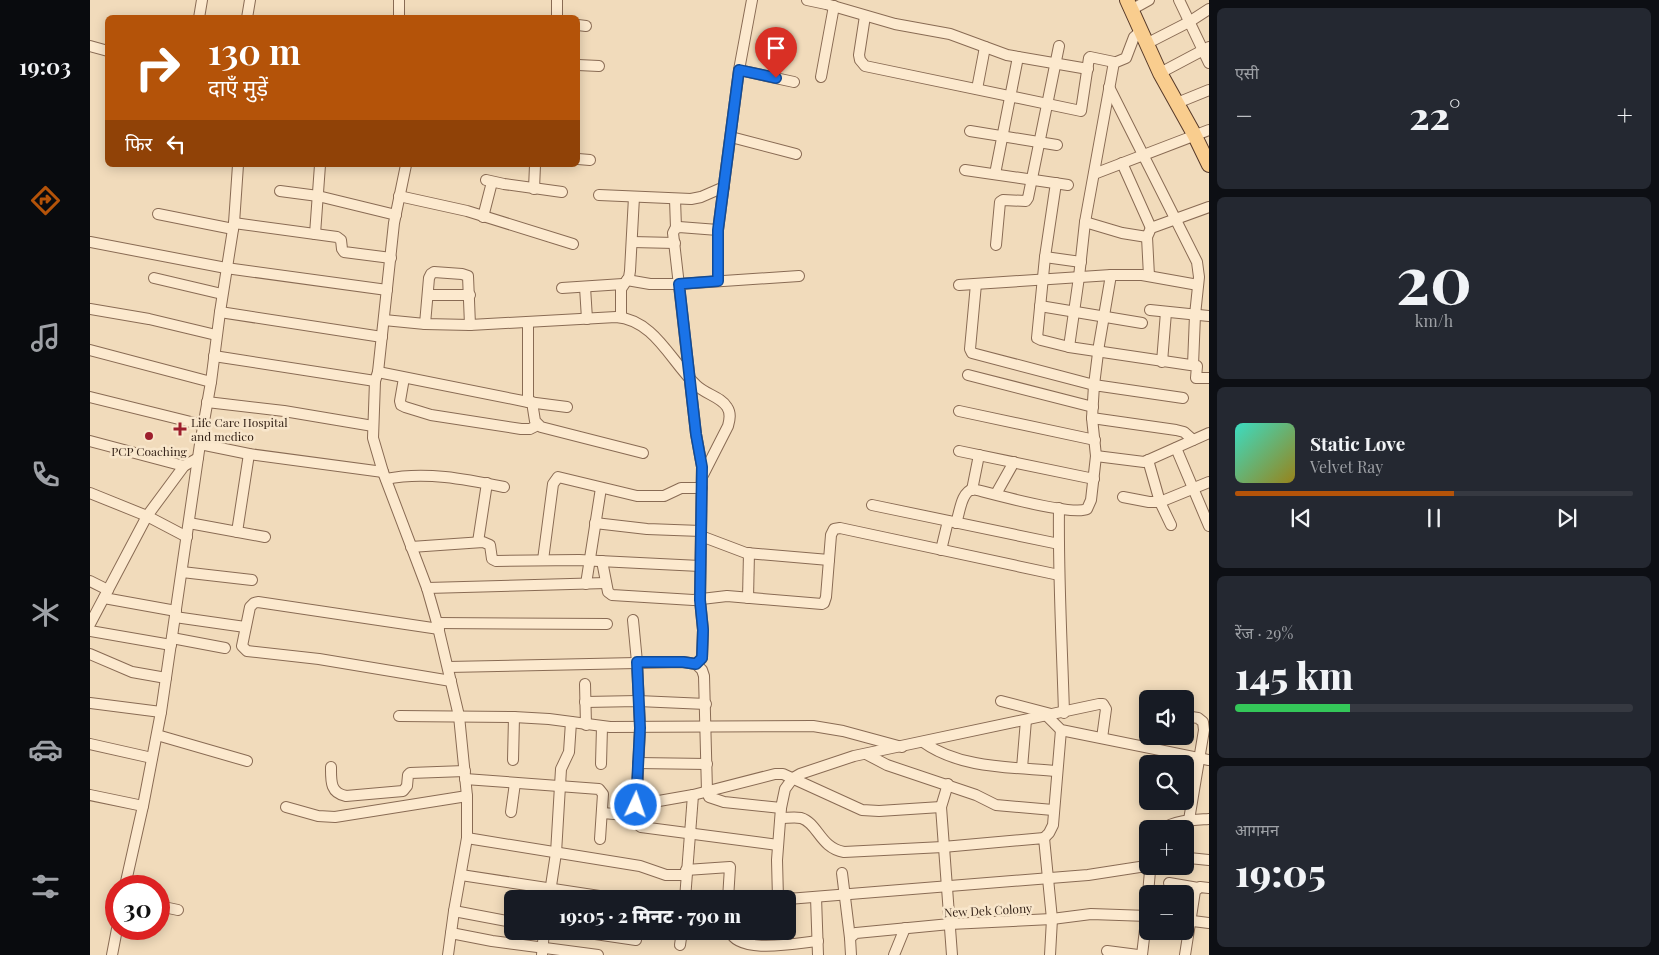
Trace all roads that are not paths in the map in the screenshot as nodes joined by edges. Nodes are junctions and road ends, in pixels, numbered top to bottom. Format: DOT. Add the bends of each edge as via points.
graph roads {
  1 [pos="202,0"];
  2 [pos="250,0"];
  3 [pos="399,0"];
  4 [pos="557,0"];
  5 [pos="752,0"];
  6 [pos="811,0"];
  7 [pos="1149,0"];
  8 [pos="1179,0"];
  9 [pos="1129,5"];
  10 [pos="834,6"];
  11 [pos="1209,9"];
  12 [pos="200,15"];
  13 [pos="248,15"];
  14 [pos="399,15"];
  15 [pos="557,15"];
  16 [pos="865,16"];
  17 [pos="1189,22"];
  18 [pos="1143,37"];
  19 [pos="90,46"];
  20 [pos="1059,46"];
  21 [pos="985,48"];
  22 [pos="1206,48"];
  23 [pos="105,50"];
  24 [pos="1018,57"];
  25 [pos="1114,63"];
  26 [pos="1209,63"];
  27 [pos="1056,64"];
  28 [pos="580,65"];
  29 [pos="599,66"];
  30 [pos="1088,69"];
  31 [pos="739,70"];
  32 [pos="1160,73"];
  33 [pos="821,77"];
  34 [pos="794,82"];
  35 [pos="1109,87"];
  36 [pos="977,88"];
  37 [pos="1209,90"];
  38 [pos="1010,95"];
  39 [pos="1177,103"];
  40 [pos="1048,104"];
  41 [pos="1209,130"];
  42 [pos="970,131"];
  43 [pos="1194,134"];
  44 [pos="1002,135"];
  45 [pos="731,137"];
  46 [pos="1040,142"];
  47 [pos="1057,144"];
  48 [pos="796,154"];
  49 [pos="1143,155"];
  50 [pos="580,159"];
  51 [pos="590,160"];
  52 [pos="1122,163"];
  53 [pos="1209,165"];
  54 [pos="238,167"];
  55 [pos="320,167"];
  56 [pos="406,167"];
  57 [pos="535,167"];
  58 [pos="965,170"];
  59 [pos="995,174"];
  60 [pos="1094,174"];
  61 [pos="1032,180"];
  62 [pos="1056,183"];
  63 [pos="1068,185"];
  64 [pos="724,187"];
  65 [pos="534,188"];
  66 [pos="280,191"];
  67 [pos="562,192"];
  68 [pos="599,195"];
  69 [pos="318,196"];
  70 [pos="399,196"];
  71 [pos="634,196"];
  72 [pos="675,199"];
  73 [pos="1209,207"];
  74 [pos="158,214"];
  75 [pos="396,214"];
  76 [pos="483,217"];
  77 [pos="1174,219"];
  78 [pos="1085,222"];
  79 [pos="234,226"];
  80 [pos="676,228"];
  81 [pos="718,230"];
  82 [pos="1149,232"];
  83 [pos="315,234"];
  84 [pos="90,242"];
  85 [pos="632,242"];
  86 [pos="675,243"];
  87 [pos="573,244"];
  88 [pos="996,245"];
  89 [pos="1045,257"];
  90 [pos="391,258"];
  91 [pos="1081,262"];
  92 [pos="226,268"];
  93 [pos="1111,275"];
  94 [pos="798,276"];
  95 [pos="1149,276"];
  96 [pos="1079,277"];
  97 [pos="154,278"];
  98 [pos="718,281"];
  99 [pos="1043,281"];
  100 [pos="625,282"];
  101 [pos="679,284"];
  102 [pos="976,284"];
  103 [pos="959,285"];
  104 [pos="1198,285"];
  105 [pos="585,287"];
  106 [pos="562,288"];
  107 [pos="387,290"];
  108 [pos="222,294"];
  109 [pos="428,295"];
  110 [pos="470,295"];
  111 [pos="1040,306"];
  112 [pos="90,309"];
  113 [pos="1150,310"];
  114 [pos="1073,311"];
  115 [pos="220,312"];
  116 [pos="1166,312"];
  117 [pos="1195,315"];
  118 [pos="1104,316"];
  119 [pos="1209,316"];
  120 [pos="621,317"];
  121 [pos="587,318"];
  122 [pos="384,320"];
  123 [pos="528,322"];
  124 [pos="425,324"];
  125 [pos="1142,324"];
  126 [pos="470,325"];
  127 [pos="216,335"];
  128 [pos="382,337"];
  129 [pos="1069,347"];
  130 [pos="90,350"];
  131 [pos="1098,352"];
  132 [pos="214,356"];
  133 [pos="1162,362"];
  134 [pos="1193,365"];
  135 [pos="968,375"];
  136 [pos="377,377"];
  137 [pos="404,378"];
  138 [pos="1209,378"];
  139 [pos="690,380"];
  140 [pos="211,382"];
  141 [pos="1094,385"];
  142 [pos="90,397"];
  143 [pos="1183,398"];
  144 [pos="207,402"];
  145 [pos="530,402"];
  146 [pos="567,407"];
  147 [pos="1092,407"];
  148 [pos="959,411"];
  149 [pos="1092,418"];
  150 [pos="203,425"];
  151 [pos="538,425"];
  152 [pos="373,426"];
  153 [pos="1209,434"];
  154 [pos="1094,440"];
  155 [pos="1193,440"];
  156 [pos="90,441"];
  157 [pos="200,444"];
  158 [pos="1176,448"];
  159 [pos="960,451"];
  160 [pos="643,453"];
  161 [pos="249,454"];
  162 [pos="979,455"];
  163 [pos="1096,456"];
  164 [pos="198,458"];
  165 [pos="1148,460"];
  166 [pos="1014,462"];
  167 [pos="184,466"];
  168 [pos="384,476"];
  169 [pos="703,476"];
  170 [pos="1094,479"];
  171 [pos="1209,482"];
  172 [pos="487,483"];
  173 [pos="504,487"];
  174 [pos="601,488"];
  175 [pos="702,488"];
  176 [pos="1193,489"];
  177 [pos="972,490"];
  178 [pos="90,493"];
  179 [pos="996,494"];
  180 [pos="1123,497"];
  181 [pos="1160,502"];
  182 [pos="872,505"];
  183 [pos="1059,508"];
  184 [pos="147,516"];
  185 [pos="952,522"];
  186 [pos="189,523"];
  187 [pos="594,523"];
  188 [pos="1171,525"];
  189 [pos="1209,526"];
  190 [pos="237,532"];
  191 [pos="701,534"];
  192 [pos="187,537"];
  193 [pos="265,537"];
  194 [pos="478,542"];
  195 [pos="1059,544"];
  196 [pos="411,547"];
  197 [pos="941,550"];
  198 [pos="749,554"];
  199 [pos="543,560"];
  200 [pos="589,560"];
  201 [pos="829,560"];
  202 [pos="602,561"];
  203 [pos="700,566"];
  204 [pos="182,572"];
  205 [pos="1058,575"];
  206 [pos="252,580"];
  207 [pos="90,581"];
  208 [pos="606,583"];
  209 [pos="586,584"];
  210 [pos="427,588"];
  211 [pos="106,594"];
  212 [pos="748,598"];
  213 [pos="700,600"];
  214 [pos="176,614"];
  215 [pos="633,620"];
  216 [pos="90,624"];
  217 [pos="607,624"];
  218 [pos="438,626"];
  219 [pos="245,627"];
  220 [pos="90,631"];
  221 [pos="172,642"];
  222 [pos="225,648"];
  223 [pos="90,654"];
  224 [pos="637,662"];
  225 [pos="696,664"];
  226 [pos="448,667"];
  227 [pos="166,678"];
  228 [pos="451,681"];
  229 [pos="585,684"];
  230 [pos="638,701"];
  231 [pos="1001,701"];
  232 [pos="585,702"];
  233 [pos="90,703"];
  234 [pos="706,704"];
  235 [pos="161,712"];
  236 [pos="1064,713"];
  237 [pos="1050,715"];
  238 [pos="399,716"];
  239 [pos="459,716"];
  240 [pos="514,716"];
  241 [pos="1194,717"];
  242 [pos="1026,720"];
  243 [pos="571,722"];
  244 [pos="586,725"];
  245 [pos="602,727"];
  246 [pos="706,727"];
  247 [pos="640,728"];
  248 [pos="1061,730"];
  249 [pos="156,735"];
  250 [pos="1102,738"];
  251 [pos="923,742"];
  252 [pos="90,744"];
  253 [pos="902,747"];
  254 [pos="866,754"];
  255 [pos="152,758"];
  256 [pos="1204,759"];
  257 [pos="514,760"];
  258 [pos="247,761"];
  259 [pos="638,763"];
  260 [pos="601,764"];
  261 [pos="707,764"];
  262 [pos="331,767"];
  263 [pos="1022,768"];
  264 [pos="1057,771"];
  265 [pos="465,775"];
  266 [pos="793,778"];
  267 [pos="515,783"];
  268 [pos="948,784"];
  269 [pos="561,786"];
  270 [pos="707,791"];
  271 [pos="90,795"];
  272 [pos="693,795"];
  273 [pos="467,796"];
  274 [pos="143,806"];
  275 [pos="286,807"];
  276 [pos="941,807"];
  277 [pos="636,810"];
  278 [pos="1053,810"];
  279 [pos="511,812"];
  280 [pos="603,813"];
  281 [pos="781,813"];
  282 [pos="1209,818"];
  283 [pos="1189,820"];
  284 [pos="689,834"];
  285 [pos="466,838"];
  286 [pos="1044,838"];
  287 [pos="600,839"];
  288 [pos="778,845"];
  289 [pos="943,847"];
  290 [pos="556,853"];
  291 [pos="1194,858"];
  292 [pos="1209,860"];
  293 [pos="1139,867"];
  294 [pos="686,872"];
  295 [pos="842,873"];
  296 [pos="127,875"];
  297 [pos="461,875"];
  298 [pos="1048,878"];
  299 [pos="1169,883"];
  300 [pos="947,886"];
  301 [pos="1198,888"];
  302 [pos="1209,888"];
  303 [pos="530,890"];
  304 [pos="550,890"];
  305 [pos="685,890"];
  306 [pos="729,890"];
  307 [pos="777,890"];
  308 [pos="844,895"];
  309 [pos="1194,895"];
  310 [pos="816,897"];
  311 [pos="796,898"];
  312 [pos="170,908"];
  313 [pos="178,910"];
  314 [pos="454,912"];
  315 [pos="1139,916"];
  316 [pos="1052,919"];
  317 [pos="504,921"];
  318 [pos="1194,921"];
  319 [pos="1209,923"];
  320 [pos="950,924"];
  321 [pos="905,928"];
  322 [pos="451,933"];
  323 [pos="850,938"];
  324 [pos="115,940"];
  325 [pos="681,940"];
  326 [pos="736,940"];
  327 [pos="1144,940"];
  328 [pos="1186,940"];
  329 [pos="818,941"];
  330 [pos="680,945"];
  331 [pos="542,951"];
  332 [pos="1107,951"];
  333 [pos="112,955"];
  334 [pos="448,955"];
  335 [pos="598,955"];
  336 [pos="818,955"];
  337 [pos="851,955"];
  338 [pos="894,955"];
  339 [pos="952,955"];
  340 [pos="1050,955"];
  341 [pos="1138,955"];
  342 [pos="1142,955"];
  343 [pos="1185,955"];
  1 -- 12 [label="street"];
  2 -- 13 [label="street"];
  3 -- 14 [label="street"];
  4 -- 15 [label="street"];
  5 -- 31 [label="street"];
  6 -- 10 [label="street"];
  7 -- 9 [label="street"];
  8 -- 17 [label="street"];
  9 -- 18 [label="main road"];
  10 -- 16 [label="street"];
  10 -- 33 [label="street"];
  11 -- 17 [label="street"];
  16 -- 21 [label="street" via="950,34"];
  16 -- 36 [label="street" via="859,55 865,66"];
  17 -- 18 [label="street"];
  17 -- 22 [label="street"];
  18 -- 25 [label="street" via="1134,38 1126,58"];
  18 -- 32 [label="main road"];
  19 -- 23 [label="street"];
  20 -- 27 [label="street"];
  21 -- 24 [label="street"];
  21 -- 36 [label="street"];
  22 -- 26 [label="street"];
  22 -- 32 [label="street"];
  24 -- 27 [label="street"];
  24 -- 38 [label="street"];
  25 -- 30 [label="street" via="1090,57"];
  25 -- 35 [label="street"];
  27 -- 30 [label="street"];
  27 -- 40 [label="street"];
  28 -- 29 [label="street"];
  30 -- 40 [label="street" via="1082,111"];
  31 -- 34 [label="street"];
  31 -- 45 [label="street"];
  32 -- 39 [label="main road"];
  35 -- 49 [label="street"];
  35 -- 60 [label="street"];
  36 -- 38 [label="street"];
  37 -- 39 [label="street"];
  38 -- 40 [label="street"];
  38 -- 44 [label="street"];
  39 -- 43 [label="main road"];
  40 -- 46 [label="street"];
  41 -- 43 [label="street"];
  42 -- 44 [label="street"];
  43 -- 49 [label="street"];
  43 -- 53 [label="main road"];
  44 -- 46 [label="street"];
  44 -- 59 [label="street"];
  45 -- 48 [label="street"];
  45 -- 64 [label="street"];
  46 -- 47 [label="street"];
  46 -- 61 [label="street"];
  49 -- 52 [label="street"];
  49 -- 77 [label="street"];
  50 -- 51 [label="street"];
  52 -- 60 [label="street"];
  52 -- 82 [label="street"];
  54 -- 79 [label="street"];
  55 -- 69 [label="street"];
  56 -- 70 [label="street"];
  57 -- 65 [label="street"];
  58 -- 59 [label="street"];
  59 -- 61 [label="street"];
  60 -- 78 [label="street"];
  61 -- 62 [label="street"];
  61 -- 88 [label="street" via="1027,200 1000,202"];
  62 -- 63 [label="street"];
  62 -- 89 [label="street"];
  64 -- 72 [label="street" via="696,199"];
  64 -- 81 [label="street"];
  65 -- 67 [label="street"];
  65 -- 76 [label="street" via="489,181"];
  66 -- 69 [label="street"];
  68 -- 71 [label="street"];
  69 -- 75 [label="street"];
  69 -- 83 [label="street"];
  70 -- 75 [label="street"];
  70 -- 76 [label="street"];
  71 -- 72 [label="street"];
  71 -- 85 [label="street"];
  72 -- 80 [label="street"];
  73 -- 77 [label="street"];
  74 -- 79 [label="street"];
  75 -- 90 [label="street"];
  76 -- 87 [label="street"];
  77 -- 82 [label="street"];
  77 -- 104 [label="street" via="1197,262"];
  78 -- 82 [label="street" via="1122,233"];
  78 -- 91 [label="street"];
  79 -- 83 [label="street"];
  79 -- 92 [label="street"];
  80 -- 81 [label="street"];
  80 -- 86 [label="street" via="673,233"];
  81 -- 98 [label="street"];
  82 -- 95 [label="street"];
  83 -- 90 [label="street" via="340,239 344,252"];
  84 -- 92 [label="street"];
  85 -- 86 [label="street"];
  85 -- 100 [label="street" via="630,275"];
  86 -- 101 [label="street"];
  89 -- 91 [label="street"];
  89 -- 99 [label="street"];
  90 -- 107 [label="street"];
  91 -- 96 [label="street"];
  92 -- 107 [label="street"];
  92 -- 108 [label="street"];
  93 -- 95 [label="street"];
  93 -- 96 [label="street"];
  93 -- 118 [label="street"];
  94 -- 98 [label="street"];
  95 -- 104 [label="street"];
  96 -- 99 [label="street"];
  96 -- 114 [label="street"];
  97 -- 108 [label="street"];
  98 -- 101 [label="street"];
  99 -- 102 [label="street"];
  99 -- 111 [label="street"];
  100 -- 101 [label="street"];
  100 -- 105 [label="street"];
  100 -- 120 [label="street" via="621,289"];
  101 -- 139 [label="street"];
  102 -- 103 [label="street"];
  102 -- 141 [label="street" via="972,353"];
  104 -- 117 [label="street"];
  105 -- 106 [label="street"];
  105 -- 121 [label="street"];
  107 -- 122 [label="street"];
  108 -- 115 [label="street"];
  109 -- 110 [label="street"];
  109 -- 110 [label="street" via="430,276 434,272 467,275"];
  109 -- 124 [label="street"];
  110 -- 126 [label="street"];
  111 -- 114 [label="street"];
  111 -- 129 [label="street" via="1037,338"];
  112 -- 127 [label="street"];
  113 -- 116 [label="street"];
  114 -- 118 [label="street"];
  114 -- 129 [label="street"];
  115 -- 127 [label="street"];
  115 -- 128 [label="street"];
  116 -- 117 [label="street"];
  116 -- 133 [label="street"];
  117 -- 119 [label="street"];
  117 -- 134 [label="street"];
  118 -- 125 [label="street"];
  118 -- 131 [label="street"];
  120 -- 121 [label="street"];
  120 -- 139 [label="street" via="654,335"];
  121 -- 123 [label="street"];
  122 -- 124 [label="street"];
  122 -- 128 [label="street"];
  123 -- 126 [label="street"];
  123 -- 145 [label="street"];
  124 -- 126 [label="street"];
  127 -- 132 [label="street"];
  128 -- 136 [label="street"];
  129 -- 131 [label="street"];
  130 -- 140 [label="street"];
  131 -- 133 [label="street"];
  131 -- 141 [label="street"];
  132 -- 136 [label="street"];
  132 -- 140 [label="street"];
  133 -- 134 [label="street"];
  134 -- 138 [label="street" via="1197,366 1196,378"];
  135 -- 147 [label="street"];
  136 -- 137 [label="street"];
  136 -- 152 [label="street"];
  137 -- 145 [label="street"];
  137 -- 151 [label="street" via="400,401 404,407 431,415 521,429"];
  139 -- 169 [label="street"];
  139 -- 169 [label="street" via="722,401 730,414 728,426"];
  140 -- 144 [label="street"];
  141 -- 143 [label="street"];
  141 -- 147 [label="street"];
  142 -- 150 [label="street"];
  144 -- 150 [label="street"];
  144 -- 152 [label="street"];
  145 -- 146 [label="street"];
  145 -- 151 [label="street"];
  147 -- 149 [label="street"];
  148 -- 154 [label="street"];
  149 -- 154 [label="street"];
  149 -- 155 [label="street" via="1176,430"];
  150 -- 157 [label="street"];
  151 -- 160 [label="street"];
  152 -- 168 [label="street" via="373,438"];
  153 -- 155 [label="street"];
  154 -- 163 [label="street"];
  155 -- 158 [label="street"];
  156 -- 167 [label="street"];
  157 -- 161 [label="street"];
  157 -- 164 [label="street"];
  158 -- 165 [label="street"];
  158 -- 176 [label="street"];
  159 -- 162 [label="street"];
  161 -- 168 [label="street"];
  161 -- 190 [label="street"];
  162 -- 166 [label="street"];
  162 -- 177 [label="street"];
  163 -- 165 [label="street" via="1138,462"];
  163 -- 170 [label="street"];
  164 -- 167 [label="street"];
  164 -- 186 [label="street"];
  165 -- 181 [label="street"];
  166 -- 170 [label="street"];
  166 -- 179 [label="street"];
  167 -- 184 [label="street"];
  168 -- 172 [label="street" via="442,476"];
  168 -- 196 [label="street"];
  169 -- 175 [label="street"];
  170 -- 183 [label="street" via="1087,509"];
  171 -- 176 [label="street"];
  172 -- 173 [label="street"];
  172 -- 194 [label="street"];
  174 -- 175 [label="street" via="637,496 664,496 681,488"];
  174 -- 187 [label="street"];
  174 -- 199 [label="street" via="556,478"];
  175 -- 191 [label="street"];
  176 -- 181 [label="street"];
  176 -- 189 [label="street"];
  177 -- 179 [label="street"];
  177 -- 185 [label="street" via="965,494"];
  178 -- 184 [label="street"];
  179 -- 183 [label="street"];
  180 -- 181 [label="street"];
  181 -- 188 [label="street"];
  182 -- 185 [label="street"];
  183 -- 195 [label="street"];
  184 -- 192 [label="street"];
  184 -- 211 [label="street"];
  185 -- 195 [label="street"];
  185 -- 197 [label="street"];
  186 -- 190 [label="street"];
  186 -- 192 [label="street"];
  187 -- 191 [label="street"];
  187 -- 200 [label="street"];
  190 -- 193 [label="street"];
  191 -- 198 [label="street"];
  191 -- 203 [label="street"];
  192 -- 204 [label="street"];
  194 -- 196 [label="street"];
  194 -- 199 [label="street" via="490,545 494,560"];
  195 -- 205 [label="street"];
  196 -- 210 [label="street"];
  197 -- 201 [label="street" via="840,528 832,531"];
  197 -- 205 [label="street"];
  198 -- 201 [label="street"];
  198 -- 212 [label="street"];
  199 -- 200 [label="street"];
  200 -- 202 [label="street"];
  200 -- 209 [label="street"];
  201 -- 212 [label="street" via="826,600 822,604"];
  202 -- 203 [label="street"];
  202 -- 208 [label="street"];
  203 -- 213 [label="street"];
  204 -- 206 [label="street"];
  204 -- 214 [label="street"];
  205 -- 236 [label="street"];
  207 -- 211 [label="street"];
  208 -- 209 [label="street"];
  208 -- 213 [label="street" via="608,593 614,596"];
  209 -- 210 [label="street"];
  210 -- 218 [label="street"];
  211 -- 214 [label="street"];
  211 -- 216 [label="street"];
  212 -- 213 [label="street" via="727,596"];
  213 -- 225 [label="street" via="702,658"];
  214 -- 219 [label="street"];
  214 -- 221 [label="street"];
  215 -- 224 [label="street"];
  217 -- 218 [label="street"];
  218 -- 219 [label="street" via="258,602 250,607"];
  218 -- 226 [label="street"];
  219 -- 228 [label="street" via="242,646 247,651 319,659"];
  220 -- 221 [label="street"];
  221 -- 222 [label="street"];
  221 -- 227 [label="street"];
  223 -- 227 [label="street" via="132,672"];
  224 -- 225 [label="street"];
  224 -- 226 [label="street"];
  224 -- 230 [label="street"];
  225 -- 234 [label="street" via="704,676"];
  226 -- 228 [label="street"];
  227 -- 235 [label="street"];
  228 -- 239 [label="street"];
  229 -- 232 [label="street"];
  230 -- 232 [label="street"];
  230 -- 234 [label="street"];
  230 -- 247 [label="street"];
  231 -- 237 [label="street"];
  232 -- 244 [label="street"];
  233 -- 235 [label="street"];
  234 -- 246 [label="street"];
  235 -- 249 [label="street"];
  236 -- 237 [label="street"];
  236 -- 250 [label="street" via="1103,704 1106,709"];
  237 -- 242 [label="street"];
  237 -- 248 [label="street"];
  238 -- 239 [label="street"];
  239 -- 240 [label="street"];
  239 -- 265 [label="street"];
  240 -- 243 [label="street"];
  240 -- 257 [label="street"];
  241 -- 256 [label="street" via="1203,722"];
  242 -- 251 [label="street"];
  242 -- 263 [label="street"];
  243 -- 244 [label="street"];
  243 -- 269 [label="street" via="569,752 562,769"];
  244 -- 245 [label="street"];
  245 -- 247 [label="street"];
  245 -- 260 [label="street"];
  246 -- 247 [label="street"];
  246 -- 253 [label="street" via="814,726"];
  246 -- 261 [label="street"];
  247 -- 259 [label="street"];
  248 -- 250 [label="street"];
  248 -- 264 [label="street"];
  249 -- 255 [label="street"];
  249 -- 258 [label="street"];
  250 -- 256 [label="street"];
  251 -- 253 [label="street"];
  251 -- 263 [label="street" via="962,760"];
  252 -- 255 [label="street"];
  253 -- 254 [label="street"];
  254 -- 266 [label="street"];
  254 -- 268 [label="street" via="888,765"];
  255 -- 274 [label="street"];
  256 -- 283 [label="street"];
  259 -- 261 [label="street"];
  259 -- 277 [label="street"];
  261 -- 270 [label="street"];
  262 -- 265 [label="street" via="334,790 346,796 403,791 410,774"];
  263 -- 264 [label="street"];
  264 -- 278 [label="street"];
  265 -- 267 [label="street"];
  265 -- 273 [label="street"];
  266 -- 270 [label="street" via="775,774"];
  266 -- 276 [label="street" via="862,810"];
  266 -- 281 [label="street" via="785,789"];
  267 -- 269 [label="street"];
  267 -- 279 [label="street"];
  268 -- 276 [label="street"];
  268 -- 278 [label="street" via="996,805"];
  269 -- 280 [label="street" via="599,789 603,794"];
  269 -- 290 [label="street"];
  270 -- 272 [label="street"];
  270 -- 281 [label="street" via="709,797 716,800"];
  271 -- 274 [label="street"];
  272 -- 277 [label="street"];
  272 -- 284 [label="street"];
  273 -- 275 [label="street" via="335,817"];
  273 -- 285 [label="street"];
  274 -- 296 [label="street"];
  276 -- 289 [label="street"];
  277 -- 280 [label="street"];
  277 -- 284 [label="street" via="640,827"];
  278 -- 286 [label="street" via="1051,830"];
  280 -- 287 [label="street"];
  281 -- 288 [label="street"];
  281 -- 289 [label="street" via="806,821 836,850"];
  282 -- 283 [label="street"];
  284 -- 288 [label="street"];
  284 -- 294 [label="street"];
  285 -- 290 [label="street"];
  285 -- 297 [label="street"];
  286 -- 289 [label="street"];
  286 -- 298 [label="street"];
  288 -- 307 [label="street"];
  289 -- 300 [label="street"];
  290 -- 294 [label="street" via="640,866 666,875"];
  290 -- 304 [label="street"];
  291 -- 292 [label="street"];
  293 -- 298 [label="street"];
  294 -- 305 [label="street"];
  294 -- 306 [label="street" via="730,867"];
  295 -- 308 [label="street"];
  297 -- 303 [label="street"];
  297 -- 314 [label="street"];
  298 -- 300 [label="street"];
  298 -- 316 [label="street"];
  299 -- 301 [label="street"];
  300 -- 308 [label="street"];
  300 -- 320 [label="street"];
  301 -- 302 [label="street"];
  301 -- 309 [label="street"];
  308 -- 310 [label="street"];
  308 -- 323 [label="street"];
  310 -- 311 [label="street"];
  310 -- 329 [label="street"];
  312 -- 313 [label="street"];
  314 -- 317 [label="street"];
  314 -- 322 [label="street"];
  315 -- 316 [label="street, New Dek Colony" via="1091,914"];
  316 -- 320 [label="street, New Dek Colony"];
  316 -- 340 [label="street"];
  318 -- 319 [label="street"];
  320 -- 321 [label="street, New Dek Colony"];
  320 -- 339 [label="street"];
  321 -- 323 [label="street, New Dek Colony" via="856,933"];
  321 -- 338 [label="street"];
  322 -- 331 [label="street"];
  322 -- 334 [label="street"];
  323 -- 337 [label="street"];
  324 -- 333 [label="street"];
  325 -- 330 [label="street"];
  326 -- 329 [label="street" via="754,947"];
  327 -- 342 [label="street"];
  328 -- 343 [label="street"];
  329 -- 336 [label="street"];
  331 -- 335 [label="street"];
  332 -- 341 [label="street"];
}
